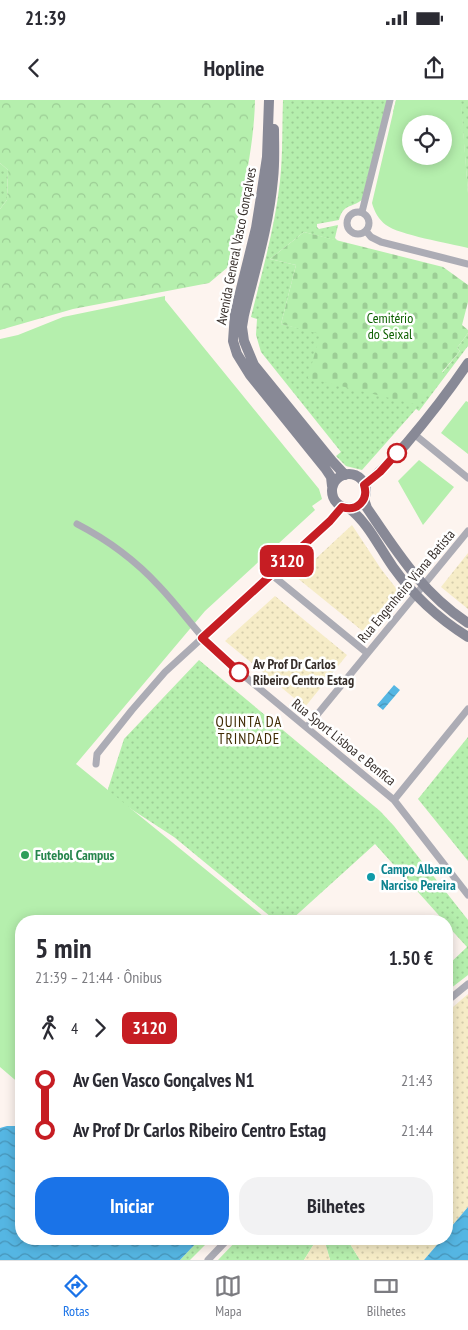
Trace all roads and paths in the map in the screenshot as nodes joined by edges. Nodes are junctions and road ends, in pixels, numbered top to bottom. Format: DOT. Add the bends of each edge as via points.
graph roads {
  1 [pos="269,100"];
  2 [pos="274,100"];
  3 [pos="390,100"];
  4 [pos="362,212"];
  5 [pos="366,231"];
  6 [pos="468,264"];
  7 [pos="468,363"];
  8 [pos="414,434"];
  9 [pos="345,475"];
  10 [pos="468,478"];
  11 [pos="364,485"];
  12 [pos="332,486"];
  13 [pos="364,499"];
  14 [pos="346,508"];
  15 [pos="77,524"];
  16 [pos="468,530"];
  17 [pos="272,575"];
  18 [pos="423,585"];
  19 [pos="416,594"];
  20 [pos="468,623"];
  21 [pos="468,637"];
  22 [pos="202,638"];
  23 [pos="367,653"];
  24 [pos="468,709"];
  25 [pos="306,727"];
  26 [pos="96,764"];
  27 [pos="394,800"];
  28 [pos="468,895"];
  29 [pos="468,984"];
  30 [pos="453,996"];
  31 [pos="222,1245"];
  32 [pos="208,1260"];
  1 -- 12 [label="main road, Avenida General Vasco Gonçalves" via="267,157 256,228 234,313 233,341 242,365 325,468"];
  2 -- 9 [label="main road, Avenida General Vasco Gonçalves" via="273,180 266,229 244,315 244,341 254,365"];
  3 -- 4 [label="street"];
  4 -- 5 [label="street" via="369,218 370,225"];
  4 -- 5 [label="street" via="350,215 347,226 355,234"];
  5 -- 6 [label="street" via="381,242"];
  7 -- 8 [label="main road"];
  8 -- 10 [label="street"];
  8 -- 11 [label="main road"];
  9 -- 11 [label="main road" via="357,476"];
  9 -- 12 [label="main road" via="337,478"];
  11 -- 13 [label="main road"];
  12 -- 14 [label="main road" via="333,499"];
  13 -- 14 [label="main road" via="358,506"];
  13 -- 18 [label="main road" via="400,556"];
  14 -- 17 [label="street"];
  14 -- 19 [label="main road" via="359,516 394,569"];
  15 -- 22 [label="street, Rua Sport Lisboa e Benfica" via="97,534 159,585"];
  16 -- 18 [label="street, Rua Engenheiro Viana Batista"];
  17 -- 22 [label="street"];
  17 -- 23 [label="street"];
  18 -- 19 [label="street, Rua Engenheiro Viana Batista"];
  18 -- 20 [label="main road"];
  19 -- 21 [label="main road"];
  19 -- 23 [label="street, Rua Engenheiro Viana Batista"];
  22 -- 25 [label="street, Rua Sport Lisboa e Benfica"];
  22 -- 26 [label="street" via="165,672 132,710 97,754"];
  23 -- 25 [label="street, Rua Engenheiro Viana Batista"];
  24 -- 27 [label="street"];
  25 -- 27 [label="street, Rua Sport Lisboa e Benfica"];
  27 -- 28 [label="street, Rua Sport Lisboa e Benfica"];
  29 -- 30 [label="street"];
  31 -- 32 [label="street"];
}
